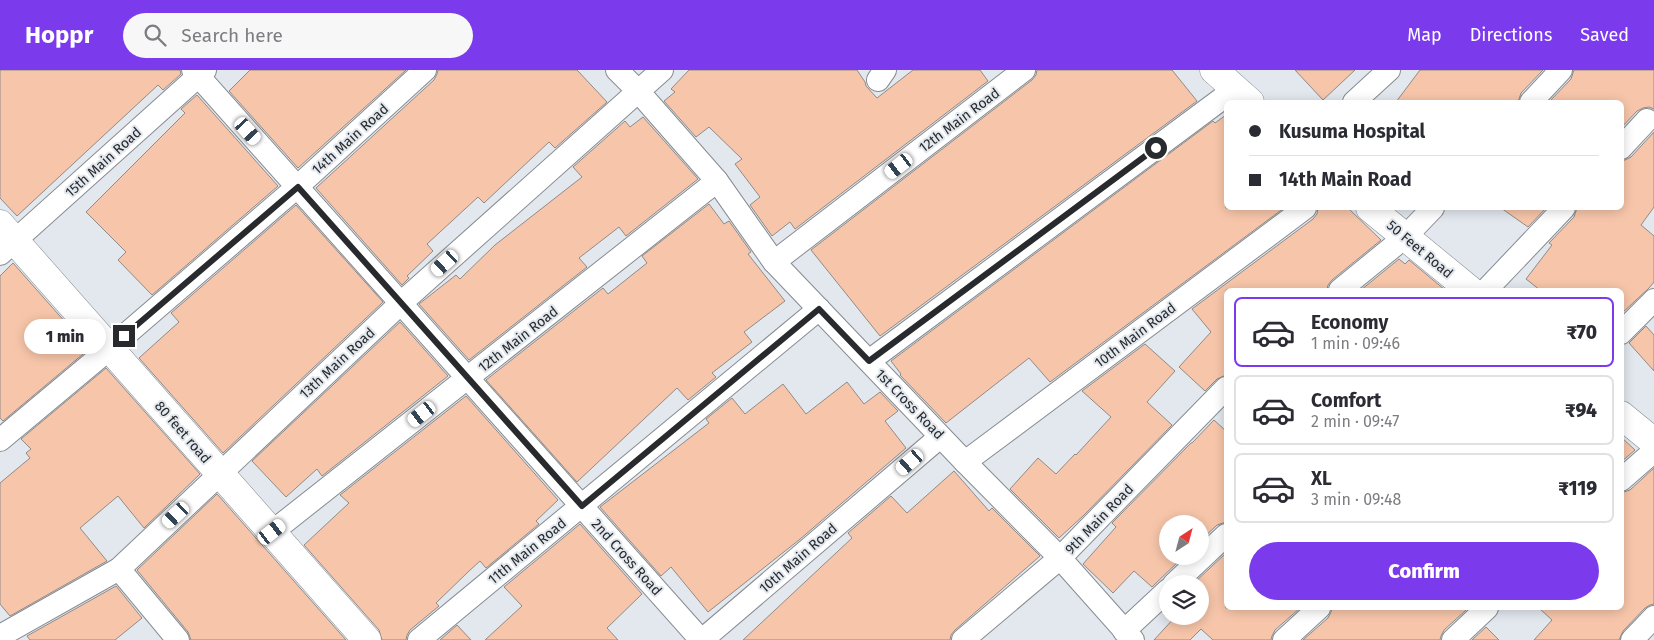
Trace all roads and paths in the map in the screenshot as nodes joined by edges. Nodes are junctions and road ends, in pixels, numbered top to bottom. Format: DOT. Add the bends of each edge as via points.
graph roads {
  1 [pos="425,70"];
  2 [pos="617,70"];
  3 [pos="662,70"];
  4 [pos="1024,70"];
  5 [pos="1214,70"];
  6 [pos="1389,70"];
  7 [pos="1561,70"];
  8 [pos="199,72"];
  9 [pos="638,91"];
  10 [pos="1243,96"];
  11 [pos="1356,100"];
  12 [pos="1533,100"];
  13 [pos="1224,109"];
  14 [pos="1647,120"];
  15 [pos="1624,145"];
  16 [pos="717,181"];
  17 [pos="298,187"];
  18 [pos="1303,210"];
  19 [pos="1372,210"];
  20 [pos="1431,210"];
  21 [pos="1562,210"];
  22 [pos="1405,237"];
  23 [pos="5,240"];
  24 [pos="774,262"];
  25 [pos="1342,288"];
  26 [pos="1468,288"];
  27 [pos="1488,288"];
  28 [pos="1654,300"];
  29 [pos="401,303"];
  30 [pos="819,309"];
  31 [pos="1624,330"];
  32 [pos="109,349"];
  33 [pos="869,361"];
  34 [pos="468,378"];
  35 [pos="1224,390"];
  36 [pos="1624,417"];
  37 [pos="940,437"];
  38 [pos="0,440"];
  39 [pos="1654,442"];
  40 [pos="1654,451"];
  41 [pos="965,462"];
  42 [pos="220,474"];
  43 [pos="1624,477"];
  44 [pos="582,506"];
  45 [pos="272,532"];
  46 [pos="1224,537"];
  47 [pos="1060,558"];
  48 [pos="119,569"];
  49 [pos="1184,575"];
  50 [pos="1159,600"];
  51 [pos="1317,610"];
  52 [pos="1484,610"];
  53 [pos="1654,616"];
  54 [pos="1129,635"];
  55 [pos="0,636"];
  56 [pos="178,640"];
  57 [pos="367,640"];
  58 [pos="419,640"];
  59 [pos="702,640"];
  60 [pos="963,640"];
  61 [pos="1284,640"];
  62 [pos="1453,640"];
  63 [pos="1632,640"];
  1 -- 17 [label="street, 14th Main Road"];
  2 -- 9 [label="street, 1st Cross Road"];
  3 -- 9 [label="street, 13th Main Road"];
  4 -- 24 [label="street, 12th Main Road"];
  5 -- 10 [label="street"];
  6 -- 11 [label="street"];
  7 -- 12 [label="street"];
  8 -- 17 [label="street, 2nd Cross Road"];
  8 -- 23 [label="street, 15th Main Road"];
  9 -- 16 [label="street, 1st Cross Road"];
  9 -- 29 [label="street, 13th Main Road"];
  13 -- 33 [label="street"];
  14 -- 15 [label="street"];
  16 -- 24 [label="street, 1st Cross Road"];
  16 -- 34 [label="street, 12th Main Road"];
  17 -- 29 [label="street, 2nd Cross Road"];
  17 -- 32 [label="street, 14th Main Road"];
  18 -- 41 [label="street, 10th Main Road"];
  19 -- 22 [label="street, 50 Feet Road"];
  20 -- 22 [label="street"];
  21 -- 27 [label="street"];
  22 -- 25 [label="street"];
  22 -- 26 [label="street, 50 Feet Road"];
  23 -- 32 [label="street, 80 feet road"];
  24 -- 30 [label="street, 1st Cross Road"];
  28 -- 31 [label="street"];
  29 -- 34 [label="street, 2nd Cross Road"];
  29 -- 42 [label="street, 13th Main Road"];
  30 -- 33 [label="street, 1st Cross Road"];
  30 -- 44 [label="street, 11th Main Road"];
  32 -- 38 [label="street, 14th Main Road"];
  32 -- 42 [label="street, 80 feet road"];
  33 -- 37 [label="street, 1st Cross Road"];
  34 -- 44 [label="street, 2nd Cross Road"];
  34 -- 45 [label="street, 12th Main Road"];
  35 -- 47 [label="street, 9th Main Road"];
  36 -- 39 [label="street"];
  37 -- 41 [label="street, 1st Cross Road"];
  37 -- 59 [label="street, 10th Main Road"];
  40 -- 43 [label="street"];
  41 -- 47 [label="street, 1st Cross Road"];
  42 -- 45 [label="street, 80 feet road"];
  42 -- 48 [label="street, 13th Main Road"];
  44 -- 58 [label="street, 11th Main Road"];
  44 -- 59 [label="street, 2nd Cross Road"];
  45 -- 57 [label="street, 80 feet road"];
  46 -- 49 [label="street"];
  47 -- 54 [label="street, 1st Cross Road"];
  47 -- 60 [label="street, 9th Main Road"];
  48 -- 55 [label="street, 13th Main Road"];
  48 -- 56 [label="street"];
  50 -- 54 [label="street"];
  51 -- 61 [label="street"];
  52 -- 62 [label="street"];
  53 -- 63 [label="street"];
}
